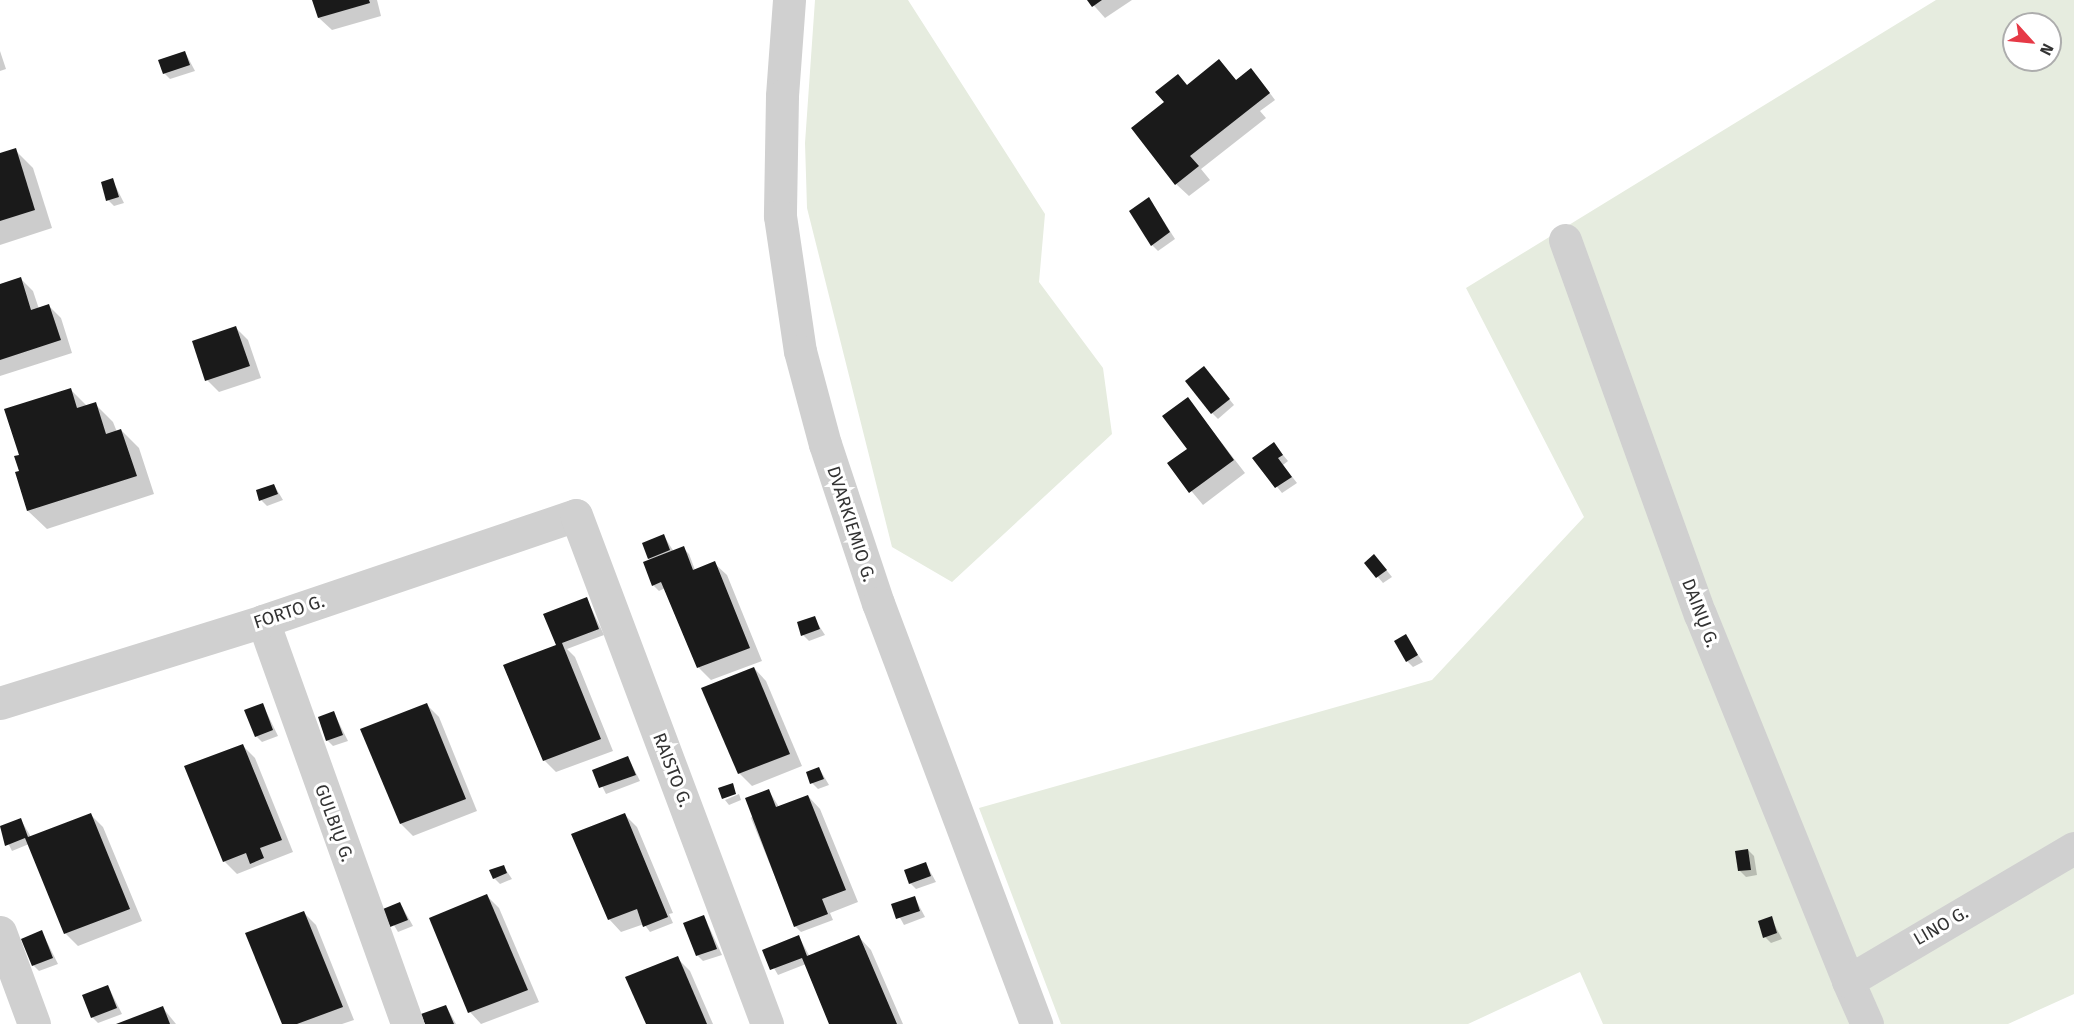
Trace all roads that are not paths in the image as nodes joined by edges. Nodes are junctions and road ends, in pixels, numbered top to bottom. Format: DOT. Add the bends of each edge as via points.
graph roads {
  1 [pos="789,0"];
  2 [pos="1565,240"];
  3 [pos="576,515"];
  4 [pos="263,621"];
  5 [pos="0,703"];
  6 [pos="2074,848"];
  7 [pos="0,932"];
  8 [pos="1848,981"];
  9 [pos="34,1024"];
  10 [pos="407,1024"];
  11 [pos="767,1024"];
  12 [pos="1036,1024"];
  13 [pos="1867,1024"];
  1 -- 12 [label="street, DVARKIEMIO G." via="780,216 800,351 825,444 878,603"];
  2 -- 8 [label="street, DAINŲ G." via="1700,614"];
  3 -- 4 [label="street, FORTO G."];
  3 -- 11 [label="street, RAISTO G."];
  4 -- 5 [label="street, FORTO G."];
  4 -- 10 [label="street, GULBIŲ G."];
  6 -- 8 [label="street, LINO G."];
  7 -- 9 [label="street"];
  8 -- 13 [label="street"];
}
